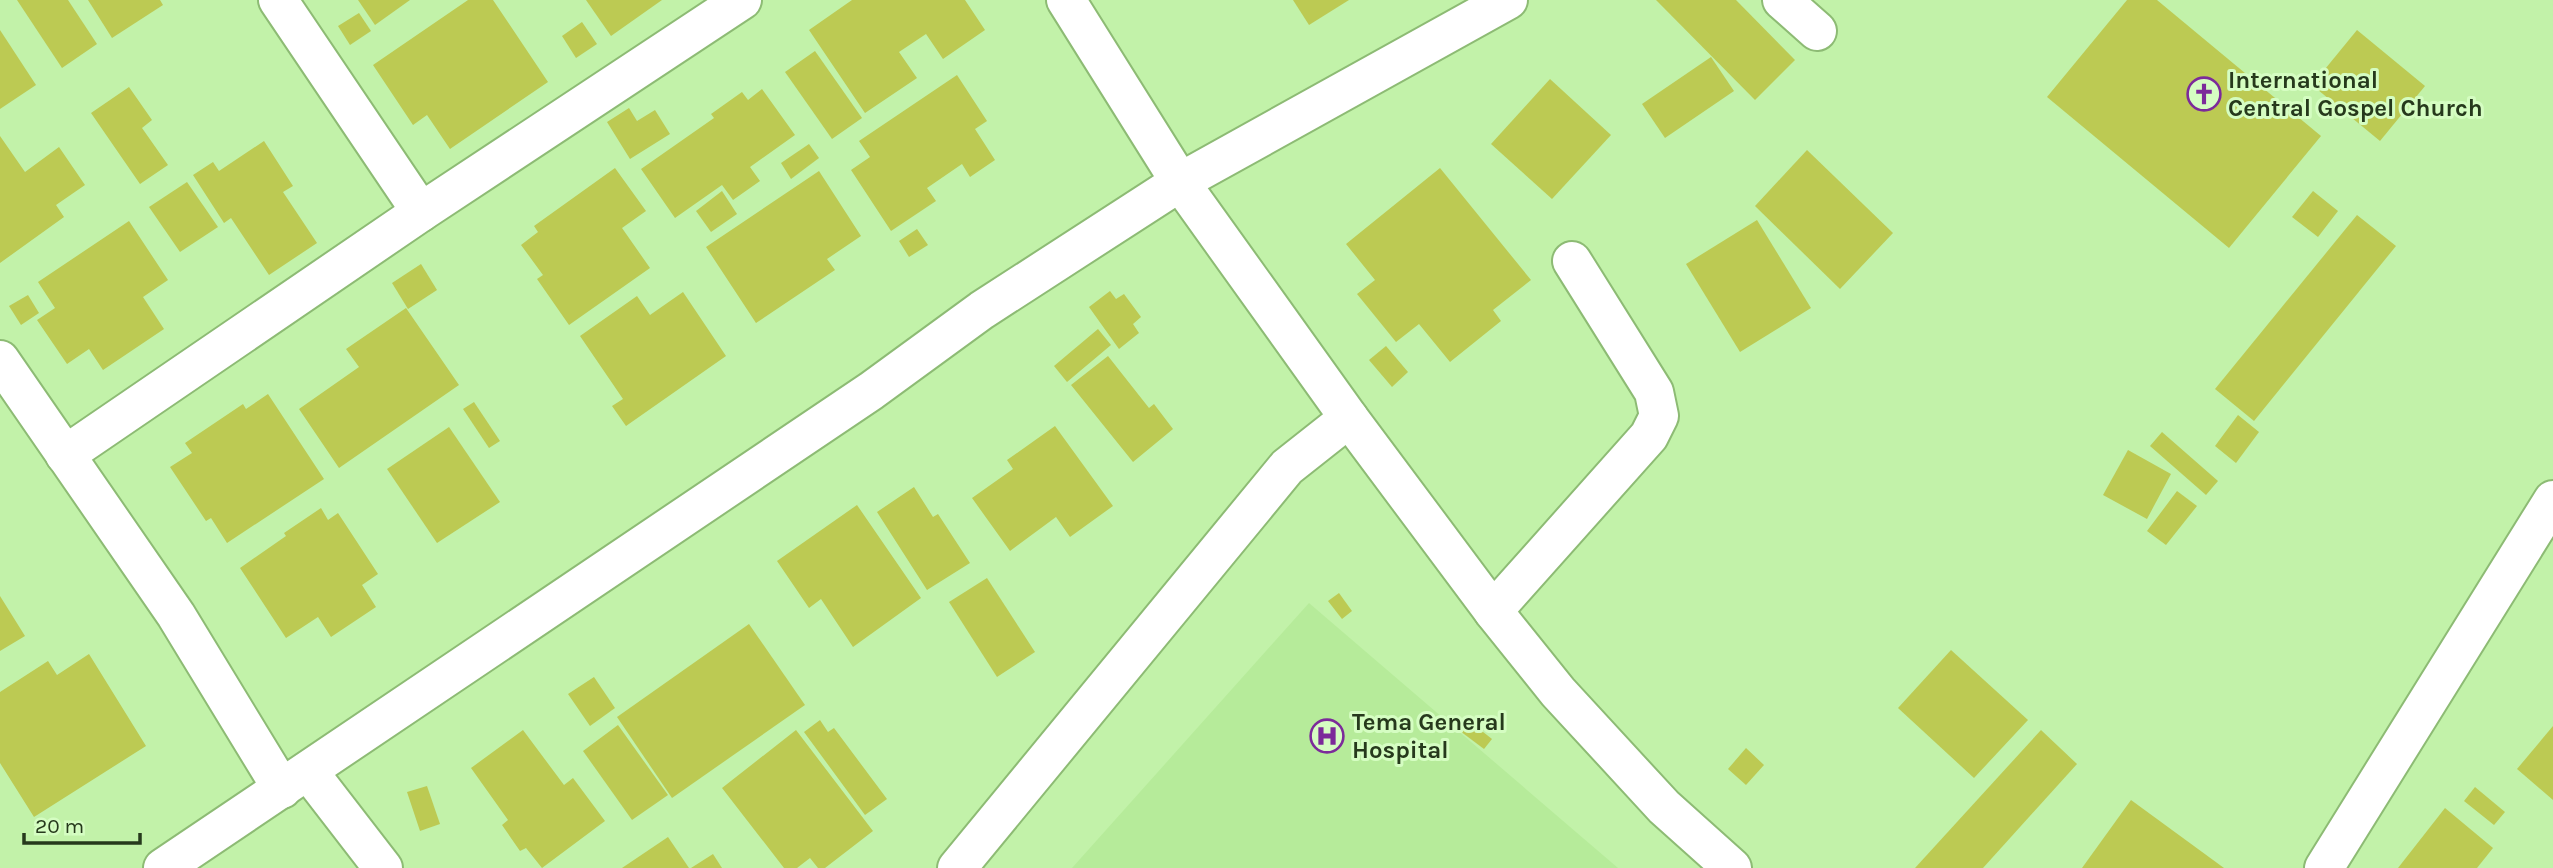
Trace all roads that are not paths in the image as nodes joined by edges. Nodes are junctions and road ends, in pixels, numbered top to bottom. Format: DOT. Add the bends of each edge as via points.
graph roads {
  1 [pos="278,0"];
  2 [pos="742,0"];
  3 [pos="1066,0"];
  4 [pos="1508,0"];
  5 [pos="1782,0"];
  6 [pos="1817,31"];
  7 [pos="1180,182"];
  8 [pos="421,212"];
  9 [pos="1572,261"];
  10 [pos="0,360"];
  11 [pos="1349,418"];
  12 [pos="65,455"];
  13 [pos="2553,499"];
  14 [pos="1493,611"];
  15 [pos="295,780"];
  16 [pos="163,868"];
  17 [pos="383,868"];
  18 [pos="957,868"];
  19 [pos="1732,868"];
  20 [pos="2323,868"];
  1 -- 8 [label="street"];
  2 -- 8 [label="street"];
  3 -- 7 [label="street"];
  4 -- 7 [label="street"];
  5 -- 6 [label="street"];
  7 -- 11 [label="street"];
  7 -- 15 [label="street" via="982,310"];
  8 -- 12 [label="street"];
  9 -- 14 [label="street" via="1654,392 1659,416 1649,436"];
  10 -- 12 [label="street"];
  11 -- 14 [label="street"];
  11 -- 18 [label="street" via="1287,467"];
  12 -- 15 [label="street"];
  13 -- 20 [label="street"];
  14 -- 19 [label="street" via="1558,692 1664,807"];
  15 -- 16 [label="street"];
  15 -- 17 [label="street"];
}
